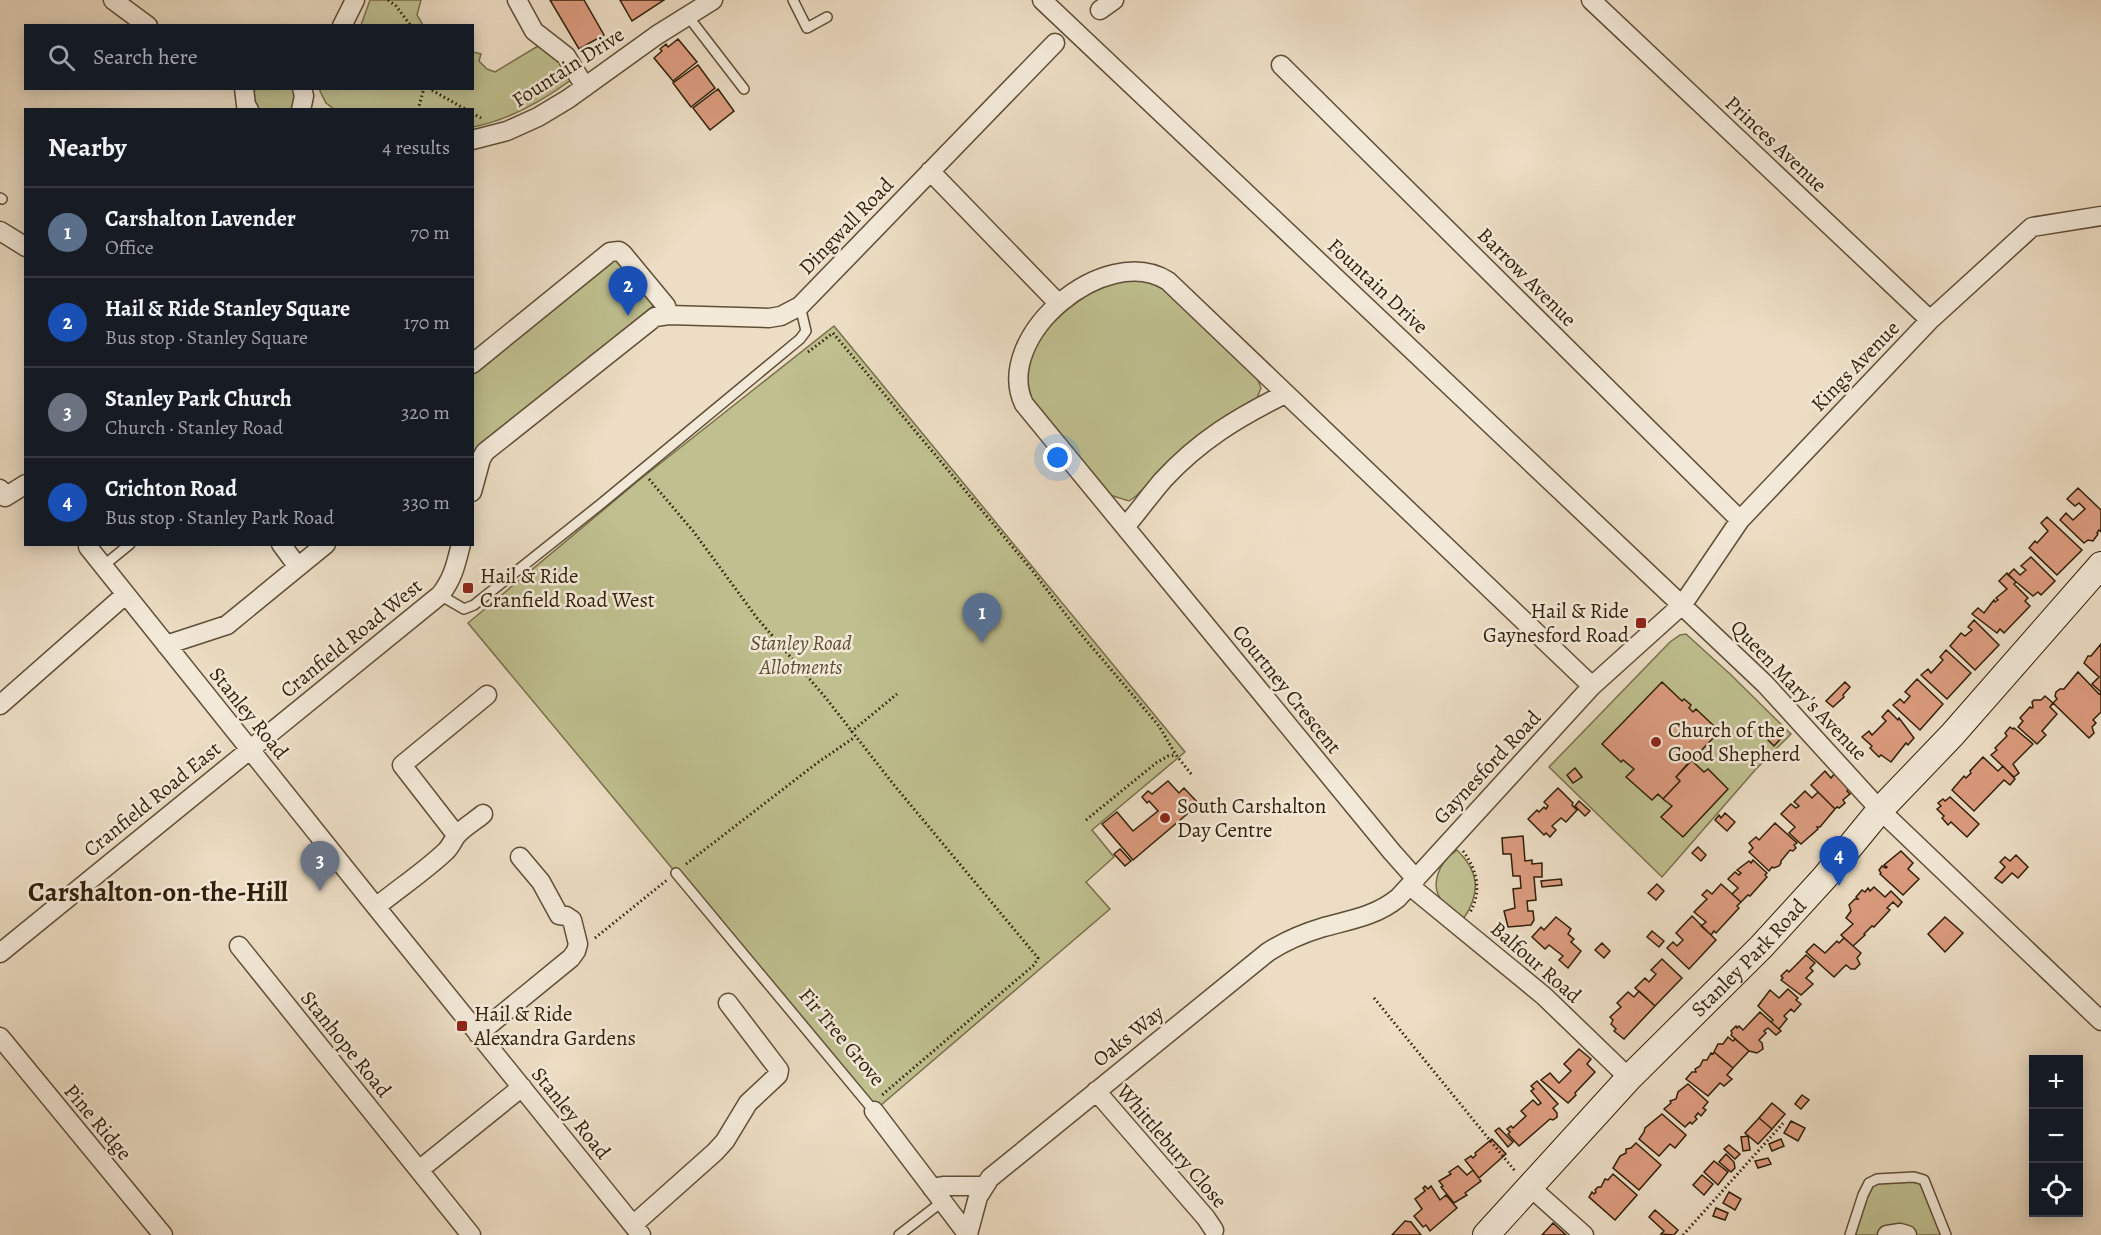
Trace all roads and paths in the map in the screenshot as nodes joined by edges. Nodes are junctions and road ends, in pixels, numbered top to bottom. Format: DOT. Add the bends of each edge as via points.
graph roads {
  1 [pos="113,0"];
  2 [pos="355,0"];
  3 [pos="388,0"];
  4 [pos="517,0"];
  5 [pos="713,0"];
  6 [pos="793,0"];
  7 [pos="1042,0"];
  8 [pos="1592,0"];
  9 [pos="687,15"];
  10 [pos="827,17"];
  11 [pos="145,24"];
  12 [pos="343,24"];
  13 [pos="410,24"];
  14 [pos="1055,43"];
  15 [pos="1281,65"];
  16 [pos="585,87"];
  17 [pos="744,89"];
  18 [pos="243,90"];
  19 [pos="425,90"];
  20 [pos="430,90"];
  21 [pos="302,98"];
  22 [pos="248,108"];
  23 [pos="314,108"];
  24 [pos="419,108"];
  25 [pos="463,108"];
  26 [pos="474,139"];
  27 [pos="930,171"];
  28 [pos="2101,216"];
  29 [pos="0,231"];
  30 [pos="24,246"];
  31 [pos="1058,303"];
  32 [pos="797,308"];
  33 [pos="669,315"];
  34 [pos="1930,320"];
  35 [pos="805,354"];
  36 [pos="474,362"];
  37 [pos="1285,394"];
  38 [pos="475,468"];
  39 [pos="649,478"];
  40 [pos="24,485"];
  41 [pos="0,489"];
  42 [pos="1740,520"];
  43 [pos="1125,527"];
  44 [pos="128,546"];
  45 [pos="282,546"];
  46 [pos="324,546"];
  47 [pos="460,546"];
  48 [pos="88,547"];
  49 [pos="2101,565"];
  50 [pos="103,566"];
  51 [pos="298,567"];
  52 [pos="446,588"];
  53 [pos="125,595"];
  54 [pos="1683,604"];
  55 [pos="166,645"];
  56 [pos="1592,686"];
  57 [pos="897,694"];
  58 [pos="487,695"];
  59 [pos="0,705"];
  60 [pos="851,732"];
  61 [pos="855,737"];
  62 [pos="249,749"];
  63 [pos="1176,755"];
  64 [pos="1192,775"];
  65 [pos="1880,810"];
  66 [pos="483,814"];
  67 [pos="1086,820"];
  68 [pos="456,836"];
  69 [pos="1452,838"];
  70 [pos="520,857"];
  71 [pos="676,873"];
  72 [pos="1413,882"];
  73 [pos="376,908"];
  74 [pos="1460,927"];
  75 [pos="1308,932"];
  76 [pos="239,946"];
  77 [pos="576,951"];
  78 [pos="0,953"];
  79 [pos="1374,998"];
  80 [pos="728,1003"];
  81 [pos="2101,1021"];
  82 [pos="478,1034"];
  83 [pos="0,1037"];
  84 [pos="1629,1078"];
  85 [pos="522,1087"];
  86 [pos="1096,1091"];
  87 [pos="871,1107"];
  88 [pos="1785,1120"];
  89 [pos="419,1170"];
  90 [pos="983,1186"];
  91 [pos="1529,1186"];
  92 [pos="937,1194"];
  93 [pos="911,1226"];
  94 [pos="637,1230"];
  95 [pos="1214,1230"];
  96 [pos="968,1234"];
  97 [pos="163,1235"];
  98 [pos="471,1235"];
  99 [pos="899,1235"];
  100 [pos="918,1235"];
  101 [pos="1486,1235"];
  102 [pos="1584,1235"];
  103 [pos="1683,1235"];
  104 [pos="1850,1235"];
  105 [pos="1887,1235"];
  106 [pos="1907,1235"];
  107 [pos="1946,1235"];
  1 -- 11 [label="street"];
  2 -- 12 [label="street"];
  3 -- 13 [label="path"];
  4 -- 16 [label="street" via="534,31 566,56"];
  5 -- 9 [label="street, Fountain Drive"];
  6 -- 10 [label="lane" via="807,28"];
  7 -- 54 [label="street, Fountain Drive"];
  8 -- 34 [label="street, Princes Avenue"];
  9 -- 16 [label="street, Fountain Drive"];
  9 -- 17 [label="lane"];
  14 -- 27 [label="street, Dingwall Road"];
  15 -- 42 [label="street, Barrow Avenue"];
  16 -- 26 [label="street, Fountain Drive" via="521,125"];
  18 -- 22 [label="street"];
  19 -- 24 [label="path"];
  20 -- 25 [label="path"];
  21 -- 23 [label="street"];
  27 -- 31 [label="street"];
  27 -- 32 [label="street, Dingwall Road"];
  28 -- 34 [label="street, Kings Avenue" via="2032,227"];
  29 -- 30 [label="street"];
  31 -- 37 [label="street, Courtney Crescent" via="1082,286 1113,274 1137,270 1160,275"];
  31 -- 43 [label="street, Courtney Crescent" via="1041,323 1022,358 1018,393"];
  32 -- 33 [label="street" via="769,318"];
  32 -- 52 [label="lane" via="806,331 800,339 602,504 474,605 464,609"];
  33 -- 36 [label="street" via="626,257 619,251 610,252"];
  33 -- 38 [label="street" via="649,321 492,446"];
  34 -- 42 [label="street, Kings Avenue"];
  35 -- 63 [label="path" via="833,333 1159,726"];
  37 -- 43 [label="street" via="1218,431 1165,478"];
  37 -- 56 [label="street, Courtney Crescent"];
  39 -- 60 [label="path"];
  40 -- 41 [label="street" via="5,497"];
  42 -- 54 [label="street, Kings Avenue"];
  43 -- 72 [label="street, Courtney Crescent"];
  44 -- 50 [label="lane"];
  45 -- 51 [label="street"];
  46 -- 51 [label="street"];
  47 -- 52 [label="street"];
  48 -- 50 [label="street, Stanley Road"];
  49 -- 65 [label="street, Stanley Park Road" via="1952,735"];
  50 -- 53 [label="street, Stanley Road"];
  51 -- 55 [label="street" via="227,625"];
  52 -- 62 [label="street, Cranfield Road West"];
  53 -- 55 [label="street, Stanley Road"];
  53 -- 59 [label="street"];
  54 -- 56 [label="street, Gaynesford Road"];
  54 -- 65 [label="street, Queen Mary's Avenue" via="1765,684"];
  55 -- 62 [label="street, Stanley Road"];
  56 -- 69 [label="street, Gaynesford Road"];
  57 -- 60 [label="path"];
  58 -- 68 [label="street" via="402,765"];
  60 -- 61 [label="path"];
  61 -- 71 [label="path"];
  61 -- 87 [label="path" via="1038,958"];
  62 -- 73 [label="street, Stanley Road"];
  62 -- 78 [label="street, Cranfield Road East"];
  63 -- 64 [label="path"];
  63 -- 67 [label="path" via="1156,763"];
  65 -- 81 [label="street, Queen Mary's Avenue"];
  65 -- 84 [label="street, Stanley Park Road" via="1761,947"];
  66 -- 68 [label="street"];
  68 -- 73 [label="street" via="446,851"];
  69 -- 72 [label="street, Gaynesford Road"];
  69 -- 74 [label="path" via="1469,860 1478,885 1476,902"];
  70 -- 77 [label="street" via="541,882 559,915 572,920"];
  71 -- 77 [label="path"];
  71 -- 87 [label="lane, Fir Tree Grove"];
  72 -- 74 [label="street, Balfour Road"];
  72 -- 75 [label="street, Gaynesford Road" via="1379,911"];
  73 -- 82 [label="street, Stanley Road"];
  74 -- 84 [label="street, Balfour Road" via="1544,996"];
  75 -- 86 [label="street, Oaks Way" via="1268,951"];
  76 -- 89 [label="street, Stanhope Road"];
  77 -- 82 [label="street"];
  79 -- 91 [label="path"];
  80 -- 94 [label="street" via="779,1070 778,1075 748,1103 715,1152"];
  82 -- 85 [label="street, Stanley Road"];
  83 -- 97 [label="street, Pine Ridge"];
  84 -- 91 [label="street, Stanley Park Road"];
  85 -- 89 [label="street"];
  85 -- 94 [label="street, Stanley Road"];
  86 -- 90 [label="street, Oaks Way"];
  86 -- 95 [label="street, Whittlebury Close"];
  87 -- 92 [label="street, Fir Tree Grove"];
  88 -- 103 [label="path"];
  89 -- 98 [label="street, Stanhope Road"];
  90 -- 92 [label="street" via="943,1185"];
  90 -- 96 [label="street, Oaks Way"];
  91 -- 101 [label="street, Stanley Park Road"];
  91 -- 102 [label="street"];
  92 -- 93 [label="lane"];
  92 -- 96 [label="street, Fir Tree Grove"];
  93 -- 99 [label="lane"];
  93 -- 100 [label="lane"];
  104 -- 107 [label="lane" via="1869,1183 1914,1177 1924,1180 1929,1189"];
  105 -- 106 [label="street"];
}
